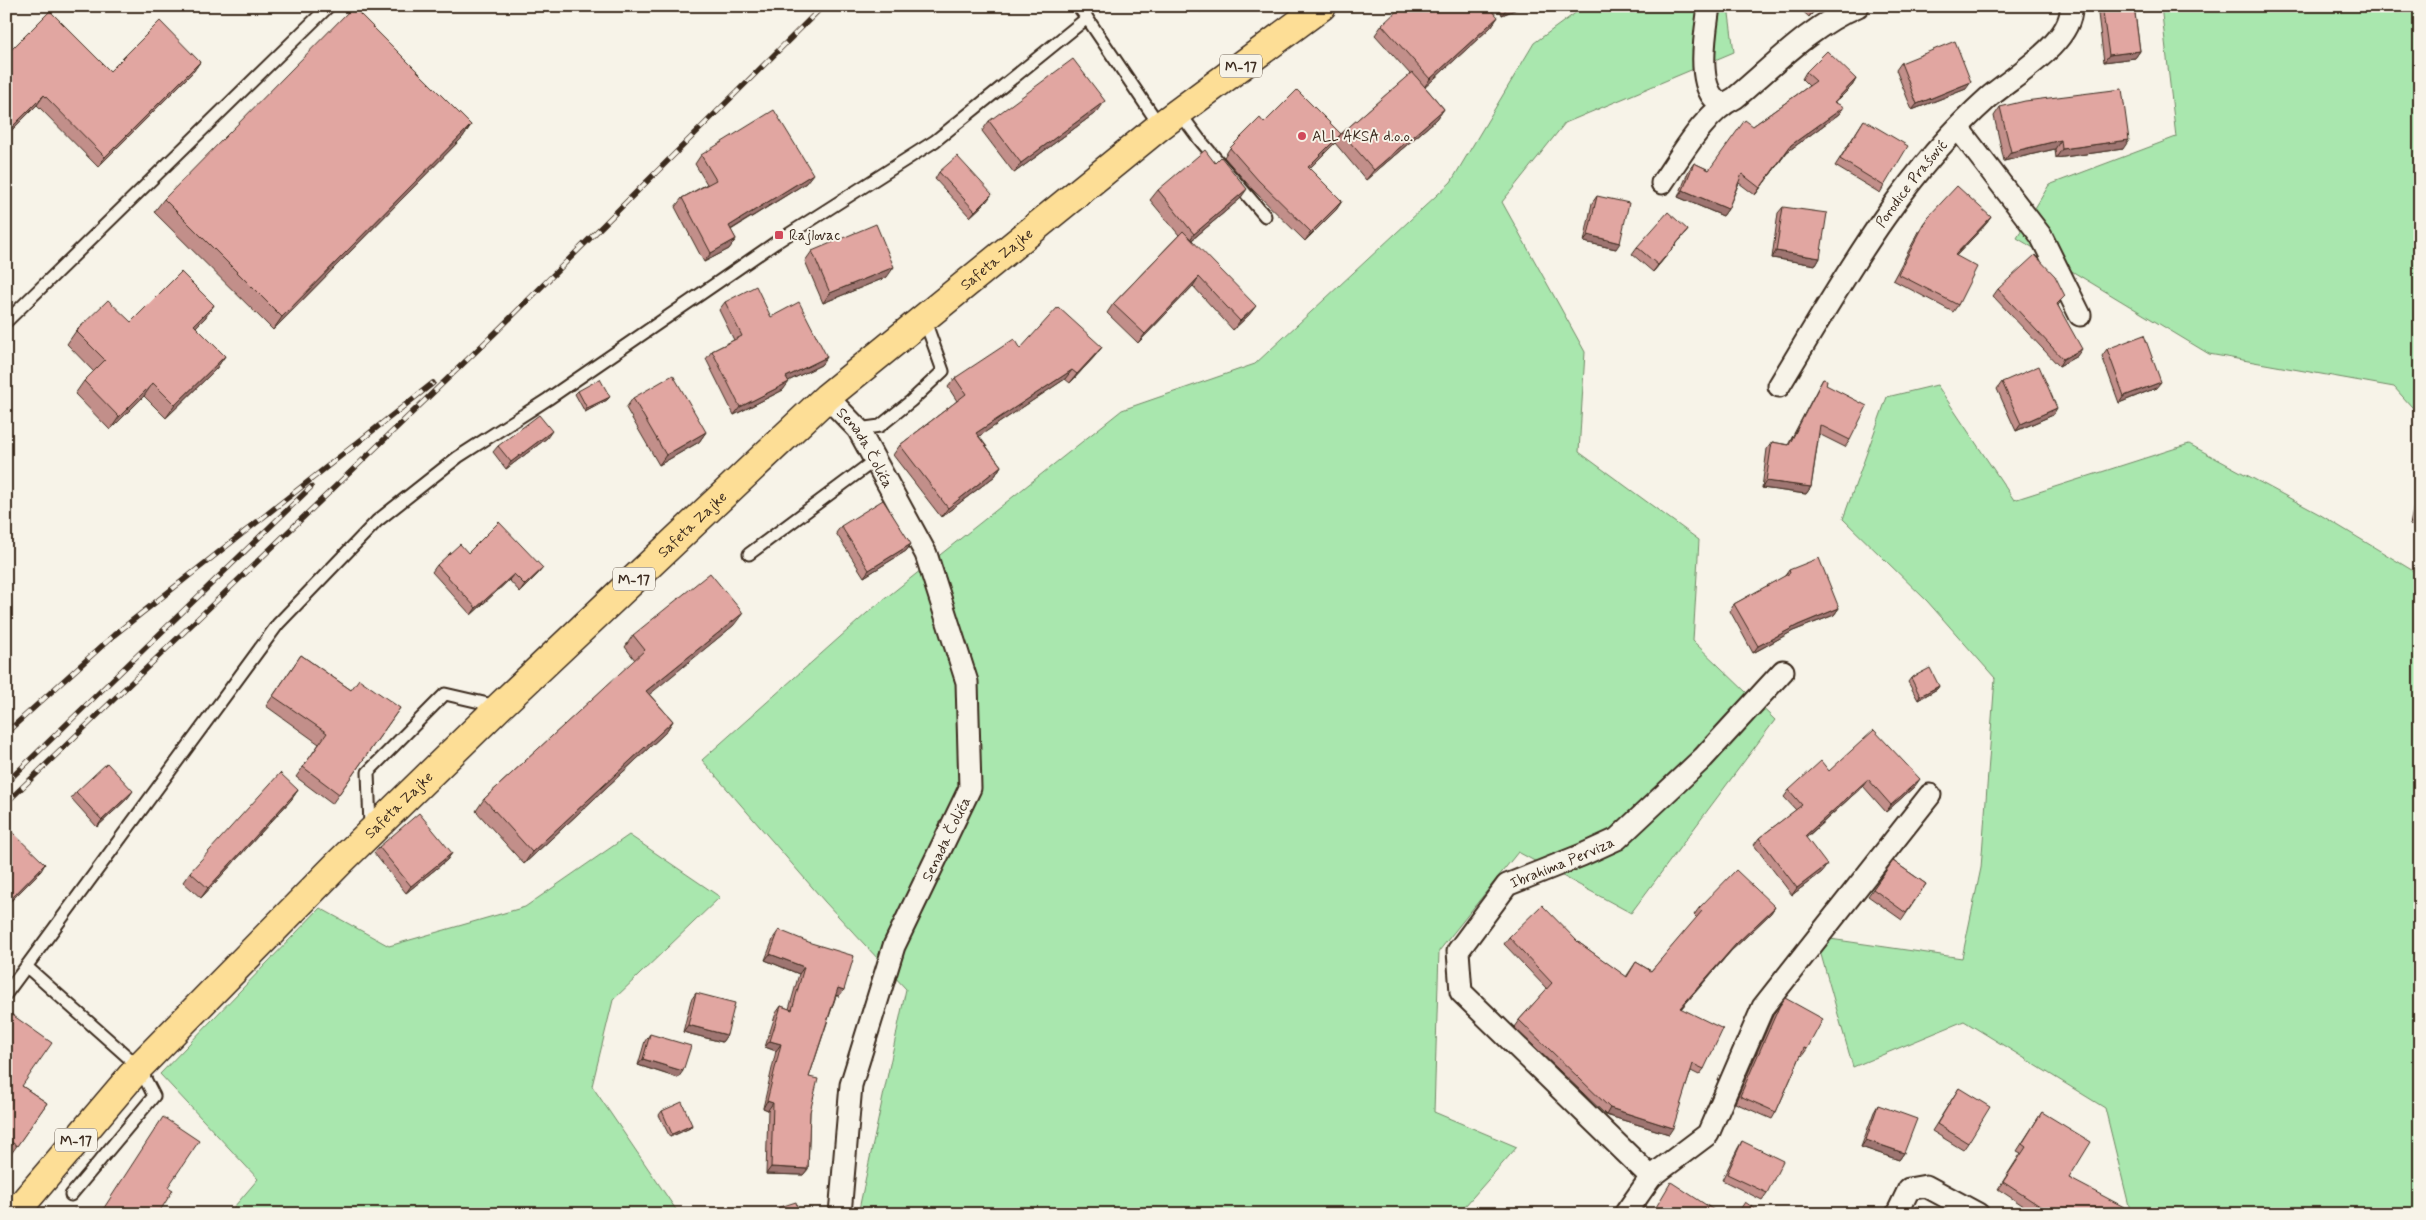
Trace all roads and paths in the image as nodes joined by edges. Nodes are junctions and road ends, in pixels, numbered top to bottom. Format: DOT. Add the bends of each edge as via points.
graph roads {
  1 [pos="329,6"];
  2 [pos="1078,6"];
  3 [pos="1322,6"];
  4 [pos="1709,6"];
  5 [pos="1858,6"];
  6 [pos="2071,6"];
  7 [pos="1087,18"];
  8 [pos="1723,104"];
  9 [pos="1170,119"];
  10 [pos="1958,128"];
  11 [pos="1662,183"];
  12 [pos="1266,216"];
  13 [pos="2080,315"];
  14 [pos="924,316"];
  15 [pos="6,322"];
  16 [pos="1779,386"];
  17 [pos="827,397"];
  18 [pos="858,429"];
  19 [pos="875,460"];
  20 [pos="749,554"];
  21 [pos="1783,672"];
  22 [pos="499,706"];
  23 [pos="1930,795"];
  24 [pos="371,832"];
  25 [pos="27,967"];
  26 [pos="6,994"];
  27 [pos="139,1067"];
  28 [pos="1651,1177"];
  29 [pos="71,1195"];
  30 [pos="14,1214"];
  31 [pos="840,1214"];
  32 [pos="1625,1214"];
  33 [pos="1897,1214"];
  34 [pos="1978,1214"];
  1 -- 15 [label="lane"];
  2 -- 7 [label="lane"];
  3 -- 9 [label="main road, Safeta Zajke / M-17"];
  4 -- 8 [label="street" via="1704,46 1706,81 1713,98"];
  5 -- 8 [label="street" via="1818,27 1735,98"];
  6 -- 10 [label="street, Porodice Praśović" via="2068,27 2055,43 1987,98"];
  7 -- 9 [label="lane"];
  7 -- 25 [label="lane" via="935,141 775,243 458,457 377,521 278,624"];
  8 -- 11 [label="street" via="1690,142"];
  9 -- 12 [label="lane" via="1199,139"];
  9 -- 14 [label="main road, Safeta Zajke / M-17"];
  10 -- 13 [label="street" via="2041,236"];
  10 -- 16 [label="street, Porodice Praśović" via="1892,205"];
  14 -- 17 [label="main road, Safeta Zajke / M-17"];
  14 -- 18 [label="lane" via="942,371 880,426"];
  17 -- 18 [label="street, Senada Čolića"];
  17 -- 22 [label="main road, Safeta Zajke / M-17"];
  18 -- 19 [label="street, Senada Čolića"];
  19 -- 20 [label="lane"];
  19 -- 31 [label="street, Senada Čolića" via="926,554 967,682 970,788 894,946 851,1085"];
  21 -- 28 [label="street, Ibrahima Perviza" via="1703,758 1617,838 1507,885 1458,951 1461,992"];
  22 -- 24 [label="main road, Safeta Zajke / M-17"];
  22 -- 24 [label="lane" via="445,694 368,772"];
  23 -- 28 [label="street" via="1762,1007 1708,1134"];
  24 -- 27 [label="main road, Safeta Zajke / M-17"];
  25 -- 26 [label="lane"];
  25 -- 27 [label="lane"];
  27 -- 29 [label="lane" via="154,1096"];
  27 -- 30 [label="main road, Safeta Zajke / M-17"];
  28 -- 32 [label="street"];
  33 -- 34 [label="street" via="1909,1189 1926,1186"];
}
